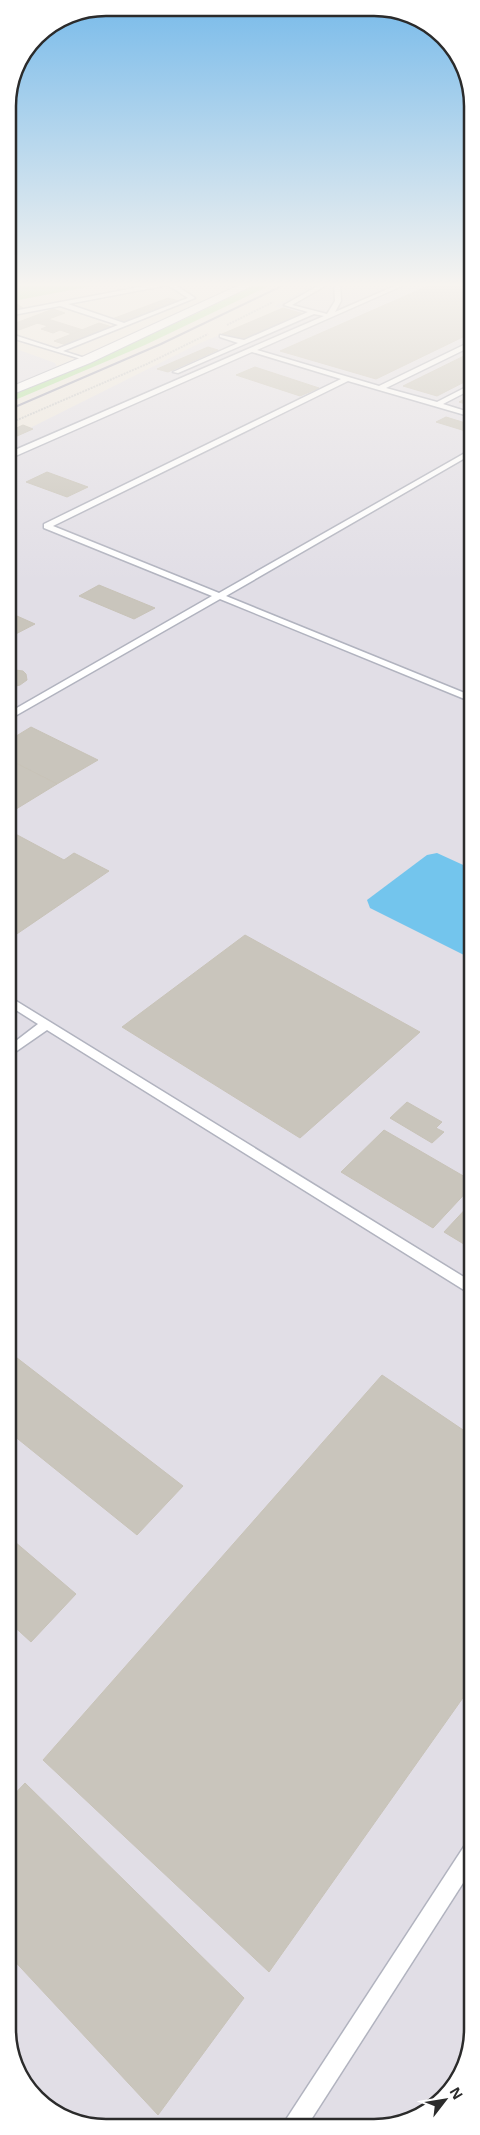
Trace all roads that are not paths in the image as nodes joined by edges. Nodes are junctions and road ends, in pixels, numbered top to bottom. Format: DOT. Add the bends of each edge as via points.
graph roads {
  1 [pos="33,382"];
  2 [pos="178,382"];
  3 [pos="341,382"];
  4 [pos="360,382"];
  5 [pos="393,382"];
  6 [pos="380,388"];
  7 [pos="16,389"];
  8 [pos="464,390"];
  9 [pos="437,405"];
  10 [pos="464,413"];
  11 [pos="16,453"];
  12 [pos="464,456"];
  13 [pos="221,597"];
  14 [pos="464,696"];
  15 [pos="16,712"];
  16 [pos="16,1005"];
  17 [pos="47,1024"];
  18 [pos="16,1047"];
  19 [pos="464,1284"];
  20 [pos="464,1864"];
  21 [pos="300,2119"];
  1 -- 7 [label="street"];
  2 -- 11 [label="lane"];
  3 -- 13 [label="lane" via="47,526"];
  4 -- 6 [label="lane"];
  5 -- 6 [label="lane"];
  6 -- 9 [label="lane"];
  8 -- 9 [label="lane"];
  9 -- 10 [label="lane"];
  12 -- 13 [label="lane"];
  13 -- 14 [label="lane"];
  13 -- 15 [label="lane"];
  16 -- 17 [label="lane"];
  17 -- 18 [label="lane"];
  17 -- 19 [label="lane"];
  20 -- 21 [label="lane"];
}
